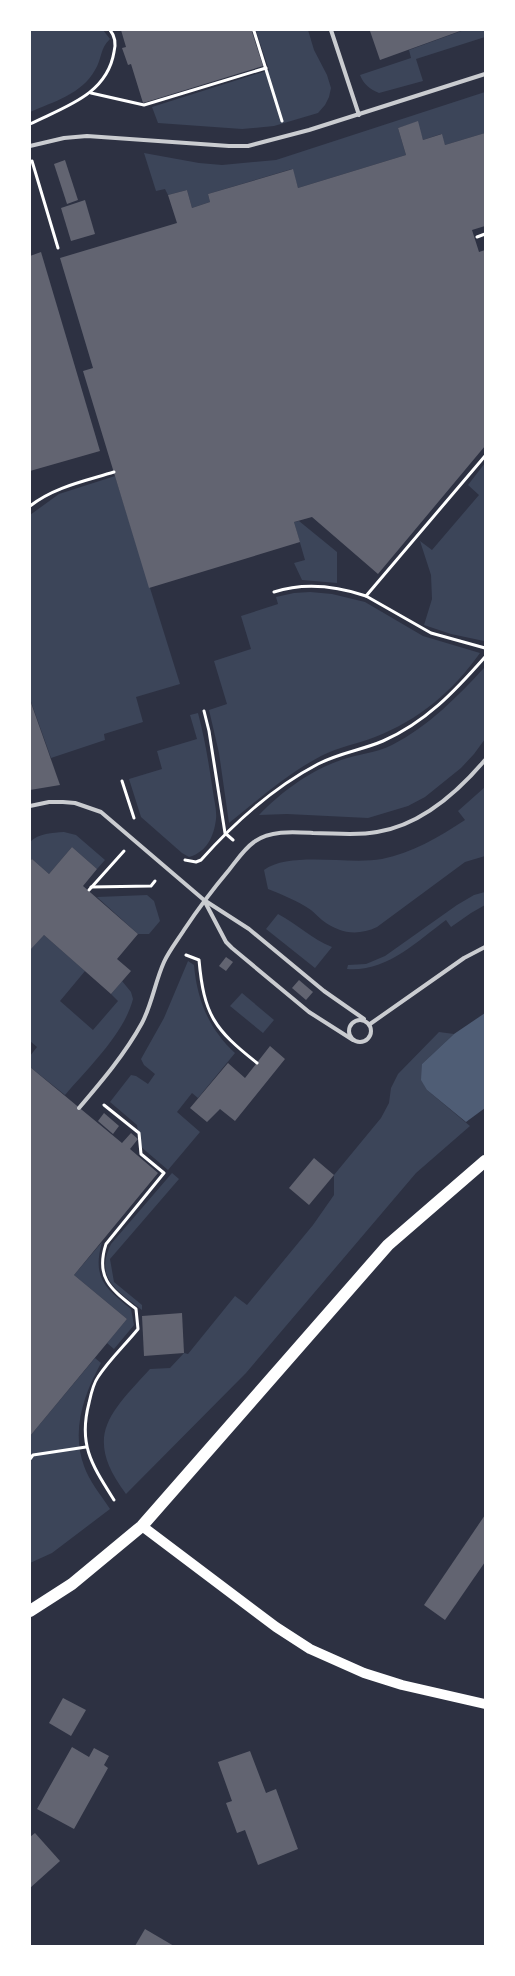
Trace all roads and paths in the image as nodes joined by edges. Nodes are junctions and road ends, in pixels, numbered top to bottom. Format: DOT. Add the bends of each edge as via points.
graph roads {
  1 [pos="110,30"];
  2 [pos="331,30"];
  3 [pos="254,31"];
  4 [pos="266,68"];
  5 [pos="485,74"];
  6 [pos="91,93"];
  7 [pos="359,115"];
  8 [pos="31,123"];
  9 [pos="287,136"];
  10 [pos="30,146"];
  11 [pos="30,153"];
  12 [pos="485,234"];
  13 [pos="477,237"];
  14 [pos="58,248"];
  15 [pos="485,456"];
  16 [pos="114,472"];
  17 [pos="30,506"];
  18 [pos="274,592"];
  19 [pos="366,596"];
  20 [pos="485,648"];
  21 [pos="485,657"];
  22 [pos="204,711"];
  23 [pos="485,760"];
  24 [pos="122,781"];
  25 [pos="30,806"];
  26 [pos="135,820"];
  27 [pos="225,833"];
  28 [pos="134,840"];
  29 [pos="245,850"];
  30 [pos="167,868"];
  31 [pos="204,900"];
  32 [pos="485,947"];
  33 [pos="172,948"];
  34 [pos="364,1019"];
  35 [pos="370,1024"];
  36 [pos="353,1040"];
  37 [pos="257,1064"];
  38 [pos="91,1094"];
  39 [pos="79,1108"];
  40 [pos="137,1132"];
  41 [pos="134,1136"];
  42 [pos="485,1161"];
  43 [pos="86,1446"];
  44 [pos="30,1459"];
  45 [pos="114,1500"];
  46 [pos="142,1526"];
  47 [pos="30,1611"];
  48 [pos="485,1704"];
  1 -- 6 [label="path" via="115,41 110,69"];
  2 -- 7 [label="lane"];
  3 -- 4 [label="path"];
  4 -- 6 [label="path" via="144,105"];
  4 -- 9 [label="path"];
  5 -- 7 [label="lane"];
  6 -- 8 [label="path"];
  7 -- 9 [label="lane"];
  9 -- 10 [label="lane" via="248,146 87,136"];
  11 -- 14 [label="path"];
  12 -- 13 [label="path"];
  15 -- 19 [label="path"];
  16 -- 17 [label="path" via="43,495"];
  18 -- 19 [label="path" via="316,586"];
  19 -- 20 [label="path" via="431,633"];
  21 -- 27 [label="path" via="452,695 432,712 385,740 328,759 291,780"];
  22 -- 27 [label="path"];
  23 -- 29 [label="lane" via="440,804 405,825 376,833 291,832 260,838"];
  24 -- 26 [label="path"];
  25 -- 28 [label="lane" via="63,802 92,807"];
  27 -- 29 [label="path"];
  27 -- 30 [label="path" via="201,860 190,862 177,856"];
  28 -- 30 [label="lane"];
  28 -- 30 [label="path" via="90,889 150,886"];
  29 -- 31 [label="lane"];
  30 -- 31 [label="lane"];
  31 -- 33 [label="lane"];
  31 -- 34 [label="lane" via="249,929 324,991"];
  31 -- 36 [label="lane" via="232,948 309,1012"];
  32 -- 35 [label="lane" via="464,958"];
  33 -- 37 [label="path" via="199,960 202,989 212,1016 230,1042"];
  33 -- 38 [label="lane" via="136,1035"];
  34 -- 35 [label="lane"];
  34 -- 36 [label="lane" via="350,1026"];
  35 -- 36 [label="lane" via="372,1032 369,1039 362,1043"];
  38 -- 39 [label="lane"];
  38 -- 40 [label="path"];
  40 -- 41 [label="path"];
  40 -- 43 [label="path" via="141,1154 164,1173 106,1244 103,1253 103,1273 107,1284 136,1309 138,1329 97,1378 84,1425"];
  42 -- 46 [label="main road" via="388,1245"];
  43 -- 44 [label="path" via="33,1455"];
  43 -- 45 [label="path" via="97,1474"];
  46 -- 47 [label="main road" via="72,1584"];
  46 -- 48 [label="main road" via="310,1649 364,1673 402,1685"];
}
